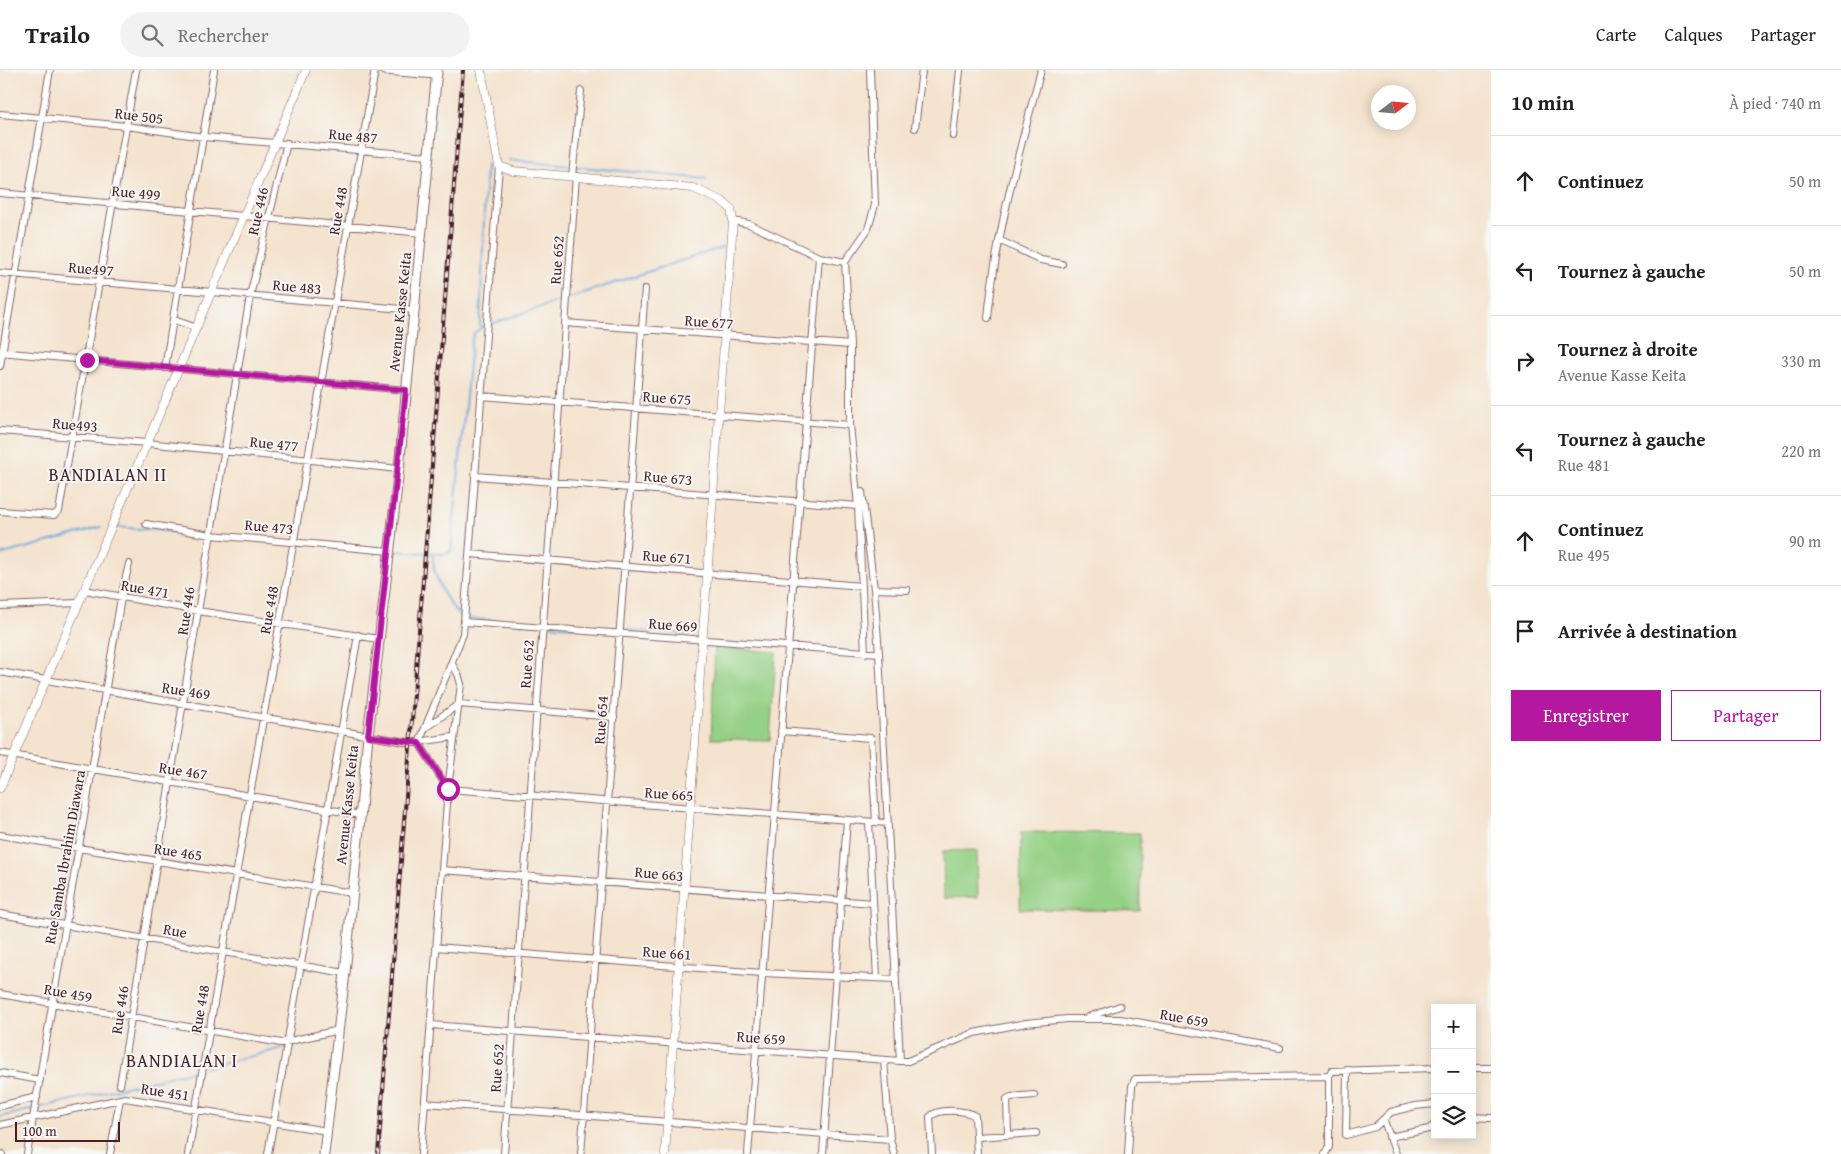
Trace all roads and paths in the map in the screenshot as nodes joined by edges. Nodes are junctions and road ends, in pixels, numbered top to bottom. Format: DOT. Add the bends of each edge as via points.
graph roads {
  1 [pos="50,70"];
  2 [pos="136,70"];
  3 [pos="214,70"];
  4 [pos="306,70"];
  5 [pos="375,70"];
  6 [pos="385,70"];
  7 [pos="481,70"];
  8 [pos="870,70"];
  9 [pos="922,70"];
  10 [pos="960,70"];
  11 [pos="1041,70"];
  12 [pos="437,72"];
  13 [pos="581,91"];
  14 [pos="0,114"];
  15 [pos="42,118"];
  16 [pos="126,126"];
  17 [pos="915,128"];
  18 [pos="204,136"];
  19 [pos="953,136"];
  20 [pos="276,142"];
  21 [pos="287,143"];
  22 [pos="361,150"];
  23 [pos="429,156"];
  24 [pos="499,166"];
  25 [pos="574,176"];
  26 [pos="0,193"];
  27 [pos="29,196"];
  28 [pos="113,203"];
  29 [pos="191,210"];
  30 [pos="244,215"];
  31 [pos="269,218"];
  32 [pos="733,221"];
  33 [pos="348,226"];
  34 [pos="422,233"];
  35 [pos="999,240"];
  36 [pos="819,257"];
  37 [pos="845,262"];
  38 [pos="1062,264"];
  39 [pos="0,273"];
  40 [pos="16,275"];
  41 [pos="100,283"];
  42 [pos="645,289"];
  43 [pos="179,290"];
  44 [pos="212,293"];
  45 [pos="250,296"];
  46 [pos="335,303"];
  47 [pos="414,310"];
  48 [pos="988,318"];
  49 [pos="174,320"];
  50 [pos="565,323"];
  51 [pos="197,328"];
  52 [pos="642,329"];
  53 [pos="725,335"];
  54 [pos="812,342"];
  55 [pos="850,345"];
  56 [pos="1,352"];
  57 [pos="87,360"];
  58 [pos="0,366"];
  59 [pos="165,368"];
  60 [pos="179,369"];
  61 [pos="237,375"];
  62 [pos="321,382"];
  63 [pos="406,390"];
  64 [pos="482,396"];
  65 [pos="559,402"];
  66 [pos="636,408"];
  67 [pos="719,415"];
  68 [pos="806,422"];
  69 [pos="850,425"];
  70 [pos="0,431"];
  71 [pos="73,437"];
  72 [pos="147,443"];
  73 [pos="224,452"];
  74 [pos="308,460"];
  75 [pos="399,469"];
  76 [pos="476,476"];
  77 [pos="553,482"];
  78 [pos="631,488"];
  79 [pos="862,492"];
  80 [pos="713,494"];
  81 [pos="800,501"];
  82 [pos="858,506"];
  83 [pos="0,512"];
  84 [pos="146,524"];
  85 [pos="211,535"];
  86 [pos="294,542"];
  87 [pos="390,551"];
  88 [pos="470,554"];
  89 [pos="548,560"];
  90 [pos="129,564"];
  91 [pos="625,566"];
  92 [pos="708,573"];
  93 [pos="793,580"];
  94 [pos="862,586"];
  95 [pos="874,589"];
  96 [pos="85,590"];
  97 [pos="907,590"];
  98 [pos="121,598"];
  99 [pos="79,603"];
  100 [pos="0,606"];
  101 [pos="198,611"];
  102 [pos="465,622"];
  103 [pos="280,623"];
  104 [pos="542,628"];
  105 [pos="620,634"];
  106 [pos="358,635"];
  107 [pos="379,639"];
  108 [pos="703,640"];
  109 [pos="788,647"];
  110 [pos="865,652"];
  111 [pos="878,654"];
  112 [pos="452,664"];
  113 [pos="0,672"];
  114 [pos="46,680"];
  115 [pos="106,690"];
  116 [pos="183,704"];
  117 [pos="459,704"];
  118 [pos="536,711"];
  119 [pos="264,716"];
  120 [pos="614,717"];
  121 [pos="427,727"];
  122 [pos="341,731"];
  123 [pos="781,731"];
  124 [pos="368,736"];
  125 [pos="453,737"];
  126 [pos="419,743"];
  127 [pos="0,753"];
  128 [pos="14,755"];
  129 [pos="92,769"];
  130 [pos="170,782"];
  131 [pos="0,788"];
  132 [pos="448,789"];
  133 [pos="250,794"];
  134 [pos="530,795"];
  135 [pos="607,801"];
  136 [pos="690,808"];
  137 [pos="327,810"];
  138 [pos="775,814"];
  139 [pos="361,815"];
  140 [pos="847,820"];
  141 [pos="873,822"];
  142 [pos="888,823"];
  143 [pos="0,835"];
  144 [pos="79,848"];
  145 [pos="157,861"];
  146 [pos="442,870"];
  147 [pos="236,874"];
  148 [pos="524,876"];
  149 [pos="601,882"];
  150 [pos="314,887"];
  151 [pos="685,889"];
  152 [pos="352,893"];
  153 [pos="768,895"];
  154 [pos="841,901"];
  155 [pos="873,903"];
  156 [pos="0,914"];
  157 [pos="66,925"];
  158 [pos="144,938"];
  159 [pos="436,947"];
  160 [pos="223,952"];
  161 [pos="518,954"];
  162 [pos="596,960"];
  163 [pos="300,965"];
  164 [pos="679,966"];
  165 [pos="345,973"];
  166 [pos="762,973"];
  167 [pos="836,976"];
  168 [pos="877,978"];
  169 [pos="896,979"];
  170 [pos="0,994"];
  171 [pos="53,1003"];
  172 [pos="1120,1006"];
  173 [pos="131,1017"];
  174 [pos="1083,1019"];
  175 [pos="431,1025"];
  176 [pos="210,1030"];
  177 [pos="338,1030"];
  178 [pos="513,1031"];
  179 [pos="590,1037"];
  180 [pos="285,1042"];
  181 [pos="674,1044"];
  182 [pos="1280,1048"];
  183 [pos="756,1050"];
  184 [pos="830,1056"];
  185 [pos="884,1060"];
  186 [pos="900,1062"];
  187 [pos="1431,1068"];
  188 [pos="1476,1068"];
  189 [pos="1491,1068"];
  190 [pos="1347,1069"];
  191 [pos="0,1073"];
  192 [pos="1329,1076"];
  193 [pos="40,1080"];
  194 [pos="120,1085"];
  195 [pos="1034,1095"];
  196 [pos="120,1099"];
  197 [pos="37,1100"];
  198 [pos="425,1103"];
  199 [pos="1431,1104"];
  200 [pos="0,1106"];
  201 [pos="507,1109"];
  202 [pos="196,1110"];
  203 [pos="584,1115"];
  204 [pos="1476,1117"];
  205 [pos="34,1118"];
  206 [pos="1491,1118"];
  207 [pos="1384,1121"];
  208 [pos="273,1122"];
  209 [pos="668,1122"];
  210 [pos="0,1125"];
  211 [pos="750,1128"];
  212 [pos="1431,1128"];
  213 [pos="327,1131"];
  214 [pos="1036,1133"];
  215 [pos="824,1134"];
  216 [pos="1008,1135"];
  217 [pos="977,1137"];
  218 [pos="1389,1137"];
  219 [pos="890,1139"];
  220 [pos="325,1153"];
  221 [pos="27,1154"];
  222 [pos="110,1154"];
  223 [pos="188,1154"];
  224 [pos="268,1154"];
  225 [pos="421,1154"];
  226 [pos="504,1154"];
  227 [pos="581,1154"];
  228 [pos="666,1154"];
  229 [pos="748,1154"];
  230 [pos="822,1154"];
  231 [pos="894,1154"];
  232 [pos="932,1154"];
  233 [pos="977,1154"];
  234 [pos="1128,1154"];
  235 [pos="1325,1154"];
  236 [pos="1396,1154"];
  1 -- 15 [label="street"];
  2 -- 16 [label="street"];
  3 -- 18 [label="street"];
  4 -- 20 [label="street"];
  5 -- 22 [label="street, Rue 448"];
  6 -- 12 [label="main road"];
  7 -- 24 [label="street"];
  8 -- 37 [label="street" via="875,205 868,229"];
  9 -- 17 [label="street"];
  10 -- 19 [label="street"];
  11 -- 35 [label="street" via="1010,183"];
  12 -- 23 [label="main road, Avenue Kasse Keita"];
  13 -- 25 [label="street, Rue 652"];
  14 -- 15 [label="street, Rue 505"];
  15 -- 16 [label="street, Rue 505"];
  15 -- 27 [label="street"];
  16 -- 18 [label="street, Rue 505"];
  16 -- 28 [label="street"];
  18 -- 20 [label="street, Rue 505"];
  18 -- 29 [label="street"];
  20 -- 21 [label="street, Rue 487"];
  20 -- 30 [label="street"];
  21 -- 22 [label="street, Rue 487"];
  21 -- 31 [label="street, Rue 446"];
  22 -- 23 [label="street, Rue 487"];
  22 -- 33 [label="street, Rue 448"];
  23 -- 34 [label="main road, Avenue Kasse Keita"];
  24 -- 25 [label="street" via="514,171"];
  24 -- 64 [label="street"];
  25 -- 32 [label="street" via="693,188 722,201 731,209"];
  25 -- 50 [label="street, Rue 652"];
  26 -- 27 [label="street, Rue 499"];
  27 -- 28 [label="street, Rue 499"];
  27 -- 40 [label="street"];
  28 -- 29 [label="street, Rue 499"];
  28 -- 41 [label="street"];
  29 -- 30 [label="street, Rue 499"];
  29 -- 43 [label="street"];
  30 -- 31 [label="street, Rue 499"];
  30 -- 44 [label="street"];
  31 -- 33 [label="street, Rue 499"];
  31 -- 45 [label="street, Rue 446"];
  32 -- 36 [label="street" via="749,224"];
  32 -- 53 [label="street"];
  33 -- 34 [label="street, Rue 499"];
  33 -- 46 [label="street, Rue 448"];
  34 -- 47 [label="main road, Avenue Kasse Keita"];
  35 -- 38 [label="street" via="1041,260"];
  35 -- 48 [label="street"];
  36 -- 37 [label="street"];
  36 -- 54 [label="street"];
  37 -- 55 [label="street"];
  39 -- 40 [label="street, Rue497"];
  40 -- 41 [label="street, Rue497"];
  40 -- 56 [label="street"];
  41 -- 43 [label="street, Rue497"];
  41 -- 57 [label="street"];
  42 -- 52 [label="street, Rue 654"];
  43 -- 44 [label="street, Rue 483"];
  43 -- 49 [label="street"];
  44 -- 45 [label="street, Rue 483"];
  44 -- 51 [label="street"];
  45 -- 46 [label="street, Rue 483"];
  45 -- 61 [label="street, Rue 446"];
  46 -- 47 [label="street, Rue 483"];
  46 -- 62 [label="street, Rue 448"];
  47 -- 63 [label="main road, Avenue Kasse Keita"];
  49 -- 51 [label="street"];
  49 -- 59 [label="street"];
  50 -- 52 [label="street, Rue 677"];
  50 -- 65 [label="street, Rue 652"];
  51 -- 60 [label="street"];
  52 -- 53 [label="street, Rue 677"];
  52 -- 66 [label="street, Rue 654"];
  53 -- 54 [label="street, Rue 677"];
  53 -- 67 [label="street"];
  54 -- 55 [label="street, Rue 677"];
  54 -- 68 [label="street"];
  55 -- 69 [label="street"];
  56 -- 57 [label="street"];
  56 -- 58 [label="street"];
  57 -- 59 [label="street"];
  57 -- 71 [label="street"];
  59 -- 60 [label="street"];
  60 -- 61 [label="street"];
  60 -- 72 [label="street"];
  61 -- 62 [label="street"];
  61 -- 73 [label="street, Rue 446"];
  62 -- 63 [label="street"];
  62 -- 74 [label="street, Rue 448"];
  63 -- 75 [label="main road, Avenue Kasse Keita"];
  64 -- 65 [label="street, Rue 675"];
  64 -- 76 [label="street"];
  65 -- 66 [label="street, Rue 675"];
  65 -- 77 [label="street, Rue 652"];
  66 -- 67 [label="street, Rue 675"];
  66 -- 78 [label="street, Rue 654"];
  67 -- 68 [label="street, Rue 675"];
  67 -- 80 [label="street"];
  68 -- 69 [label="street, Rue 675"];
  68 -- 81 [label="street"];
  69 -- 82 [label="street"];
  70 -- 71 [label="street, Rue493"];
  71 -- 72 [label="street, Rue493"];
  71 -- 83 [label="street" via="59,511 54,515"];
  72 -- 73 [label="street, Rue 477"];
  72 -- 96 [label="street"];
  73 -- 74 [label="street, Rue 477"];
  73 -- 85 [label="street, Rue 446"];
  74 -- 75 [label="street, Rue 477"];
  74 -- 86 [label="street, Rue 448"];
  75 -- 87 [label="main road, Avenue Kasse Keita"];
  76 -- 77 [label="street, Rue 673"];
  76 -- 88 [label="street"];
  77 -- 78 [label="street, Rue 673"];
  77 -- 89 [label="street, Rue 652"];
  78 -- 80 [label="street, Rue 673"];
  78 -- 91 [label="street, Rue 654"];
  79 -- 95 [label="street"];
  80 -- 81 [label="street, Rue 673"];
  80 -- 92 [label="street"];
  81 -- 82 [label="street, Rue 673"];
  81 -- 93 [label="street"];
  82 -- 94 [label="street"];
  84 -- 85 [label="street, Rue 473"];
  85 -- 86 [label="street, Rue 473"];
  85 -- 101 [label="street, Rue 446"];
  86 -- 87 [label="street, Rue 473"];
  86 -- 103 [label="street, Rue 448"];
  87 -- 107 [label="main road, Avenue Kasse Keita"];
  88 -- 89 [label="street, Rue 671"];
  88 -- 102 [label="street"];
  89 -- 91 [label="street, Rue 671"];
  89 -- 104 [label="street, Rue 652"];
  90 -- 98 [label="street, Rue Samba Ibrahim Diawara"];
  91 -- 92 [label="street, Rue 671"];
  91 -- 105 [label="street, Rue 654"];
  92 -- 93 [label="street, Rue 671"];
  92 -- 108 [label="street"];
  93 -- 94 [label="street, Rue 671"];
  93 -- 109 [label="street"];
  94 -- 110 [label="street"];
  95 -- 97 [label="street"];
  95 -- 111 [label="street"];
  96 -- 98 [label="street, Rue 471"];
  96 -- 99 [label="street"];
  98 -- 101 [label="street, Rue 471"];
  98 -- 115 [label="street, Rue Samba Ibrahim Diawara"];
  99 -- 100 [label="street"];
  99 -- 114 [label="street"];
  101 -- 103 [label="street, Rue 471"];
  101 -- 116 [label="street, Rue 446"];
  102 -- 104 [label="street, Rue 669"];
  102 -- 112 [label="street"];
  103 -- 106 [label="street, Rue 471"];
  103 -- 119 [label="street, Rue 448"];
  104 -- 105 [label="street, Rue 669"];
  104 -- 118 [label="street, Rue 652"];
  105 -- 108 [label="street, Rue 669"];
  105 -- 120 [label="street, Rue 654"];
  106 -- 107 [label="street, Rue 471"];
  106 -- 122 [label="street"];
  107 -- 124 [label="main road, Avenue Kasse Keita"];
  108 -- 109 [label="street, Rue 669"];
  108 -- 136 [label="street"];
  109 -- 110 [label="street, Rue 669"];
  109 -- 123 [label="street"];
  110 -- 111 [label="street, Rue 669"];
  111 -- 142 [label="street"];
  112 -- 117 [label="street" via="461,684"];
  112 -- 121 [label="street"];
  113 -- 114 [label="street, Rue 469"];
  114 -- 115 [label="street, Rue 469"];
  114 -- 128 [label="street"];
  115 -- 116 [label="street, Rue 469"];
  115 -- 129 [label="street, Rue Samba Ibrahim Diawara"];
  116 -- 119 [label="street, Rue 469"];
  116 -- 130 [label="street, Rue 446"];
  117 -- 118 [label="street"];
  117 -- 121 [label="street"];
  117 -- 125 [label="street"];
  118 -- 120 [label="street"];
  118 -- 134 [label="street, Rue 652"];
  119 -- 122 [label="street, Rue 469"];
  119 -- 133 [label="street, Rue 448"];
  120 -- 135 [label="street, Rue 654"];
  121 -- 126 [label="street"];
  122 -- 124 [label="street, Rue 469"];
  122 -- 137 [label="street"];
  123 -- 138 [label="street"];
  123 -- 141 [label="street" via="871,738"];
  124 -- 126 [label="street, Rue 469"];
  124 -- 139 [label="main road, Avenue Kasse Keita"];
  125 -- 126 [label="street, Rue 469"];
  125 -- 132 [label="street"];
  126 -- 132 [label="street"];
  127 -- 128 [label="street, Rue 467"];
  128 -- 129 [label="street, Rue 467"];
  128 -- 131 [label="street"];
  129 -- 130 [label="street, Rue 467"];
  129 -- 144 [label="street, Rue Samba Ibrahim Diawara"];
  130 -- 133 [label="street, Rue 467"];
  130 -- 145 [label="street, Rue 446"];
  132 -- 134 [label="street, Rue 665"];
  132 -- 146 [label="street"];
  133 -- 137 [label="street, Rue 467"];
  133 -- 147 [label="street, Rue 448"];
  134 -- 135 [label="street, Rue 665"];
  134 -- 148 [label="street, Rue 652"];
  135 -- 136 [label="street, Rue 665"];
  135 -- 149 [label="street, Rue 654"];
  136 -- 138 [label="street, Rue 665"];
  136 -- 151 [label="street"];
  137 -- 139 [label="street, Rue 467"];
  137 -- 150 [label="street"];
  138 -- 140 [label="street, Rue 665"];
  138 -- 153 [label="street"];
  139 -- 152 [label="main road, Avenue Kasse Keita"];
  140 -- 141 [label="street, Rue 665"];
  140 -- 154 [label="street"];
  141 -- 142 [label="street, Rue 665"];
  141 -- 155 [label="street"];
  142 -- 169 [label="street"];
  143 -- 144 [label="street, Rue 465"];
  144 -- 145 [label="street, Rue 465"];
  144 -- 157 [label="street, Rue Samba Ibrahim Diawara"];
  145 -- 147 [label="street, Rue 465"];
  145 -- 158 [label="street, Rue 446"];
  146 -- 148 [label="street, Rue 663"];
  146 -- 159 [label="street"];
  147 -- 150 [label="street, Rue 465"];
  147 -- 160 [label="street, Rue 448"];
  148 -- 149 [label="street, Rue 663"];
  148 -- 161 [label="street, Rue 652"];
  149 -- 151 [label="street, Rue 663"];
  149 -- 162 [label="street, Rue 654"];
  150 -- 152 [label="street, Rue 465"];
  150 -- 163 [label="street"];
  151 -- 153 [label="street, Rue 663"];
  151 -- 164 [label="street"];
  152 -- 165 [label="main road, Avenue Kasse Keita"];
  153 -- 154 [label="street, Rue 663"];
  153 -- 166 [label="street"];
  154 -- 155 [label="street, Rue 663"];
  154 -- 167 [label="street"];
  155 -- 168 [label="street"];
  156 -- 157 [label="street, Rue"];
  157 -- 158 [label="street, Rue"];
  157 -- 171 [label="street, Rue Samba Ibrahim Diawara"];
  158 -- 160 [label="street, Rue"];
  158 -- 173 [label="street, Rue 446"];
  159 -- 161 [label="street, Rue 661"];
  159 -- 175 [label="street"];
  160 -- 163 [label="street, Rue"];
  160 -- 176 [label="street, Rue 448"];
  161 -- 162 [label="street, Rue 661"];
  161 -- 178 [label="street, Rue 652"];
  162 -- 164 [label="street, Rue 661"];
  162 -- 179 [label="street, Rue 654"];
  163 -- 165 [label="street, Rue"];
  163 -- 180 [label="street"];
  164 -- 166 [label="street, Rue 661"];
  164 -- 181 [label="street"];
  165 -- 177 [label="main road, Avenue Kasse Keita"];
  166 -- 167 [label="street, Rue 661"];
  166 -- 183 [label="street"];
  167 -- 168 [label="street, Rue 661"];
  167 -- 184 [label="street"];
  168 -- 169 [label="street, Rue 661"];
  169 -- 186 [label="street"];
  170 -- 171 [label="street, Rue 459"];
  171 -- 173 [label="street, Rue 459"];
  171 -- 193 [label="street, Rue Samba Ibrahim Diawara"];
  172 -- 174 [label="street, Rue 659"];
  173 -- 176 [label="street, Rue 459"];
  173 -- 194 [label="street, Rue 446"];
  174 -- 182 [label="street, Rue 659" via="1120,1019"];
  174 -- 186 [label="street, Rue 659" via="1026,1023 974,1033"];
  175 -- 178 [label="street, Rue 659"];
  175 -- 198 [label="street"];
  176 -- 180 [label="street, Rue 459"];
  176 -- 202 [label="street, Rue 448"];
  177 -- 180 [label="street"];
  177 -- 213 [label="main road, Avenue Kasse Keita"];
  178 -- 179 [label="street, Rue 659"];
  178 -- 201 [label="street, Rue 652"];
  179 -- 181 [label="street, Rue 659"];
  179 -- 203 [label="street, Rue 654"];
  180 -- 208 [label="street"];
  181 -- 183 [label="street, Rue 659"];
  181 -- 209 [label="street"];
  183 -- 184 [label="street, Rue 659"];
  183 -- 211 [label="street"];
  184 -- 185 [label="street, Rue 659"];
  184 -- 215 [label="street"];
  185 -- 186 [label="street, Rue 659"];
  185 -- 219 [label="street"];
  187 -- 190 [label="street"];
  188 -- 189 [label="street"];
  190 -- 192 [label="street" via="1333,1070"];
  190 -- 207 [label="street" via="1346,1135"];
  191 -- 193 [label="street"];
  192 -- 234 [label="street" via="1136,1079 1132,1086"];
  192 -- 235 [label="street" via="1329,1147"];
  193 -- 197 [label="street, Rue Samba Ibrahim Diawara"];
  195 -- 216 [label="street" via="1007,1099"];
  196 -- 202 [label="street, Rue 451"];
  196 -- 205 [label="street, Rue 451"];
  196 -- 222 [label="street"];
  197 -- 200 [label="street"];
  197 -- 205 [label="street, Rue Samba Ibrahim Diawara"];
  198 -- 201 [label="street"];
  198 -- 225 [label="street"];
  199 -- 207 [label="street" via="1391,1112"];
  201 -- 203 [label="street"];
  201 -- 226 [label="street, Rue 652"];
  202 -- 208 [label="street, Rue 451"];
  202 -- 223 [label="street, Rue 448"];
  203 -- 209 [label="street"];
  203 -- 227 [label="street, Rue 654"];
  204 -- 206 [label="street"];
  205 -- 210 [label="street, Rue 451"];
  205 -- 221 [label="street, Rue Samba Ibrahim Diawara"];
  207 -- 218 [label="street"];
  208 -- 213 [label="street, Rue 451"];
  208 -- 224 [label="street"];
  209 -- 211 [label="street"];
  209 -- 228 [label="street"];
  211 -- 215 [label="street"];
  211 -- 229 [label="street"];
  212 -- 218 [label="street"];
  213 -- 220 [label="main road, Avenue Kasse Keita"];
  214 -- 216 [label="street"];
  215 -- 219 [label="street"];
  215 -- 230 [label="street"];
  216 -- 217 [label="street"];
  217 -- 232 [label="street" via="977,1119 970,1112 938,1112 930,1117"];
  217 -- 233 [label="street"];
  218 -- 236 [label="street"];
  219 -- 231 [label="street"];
}
